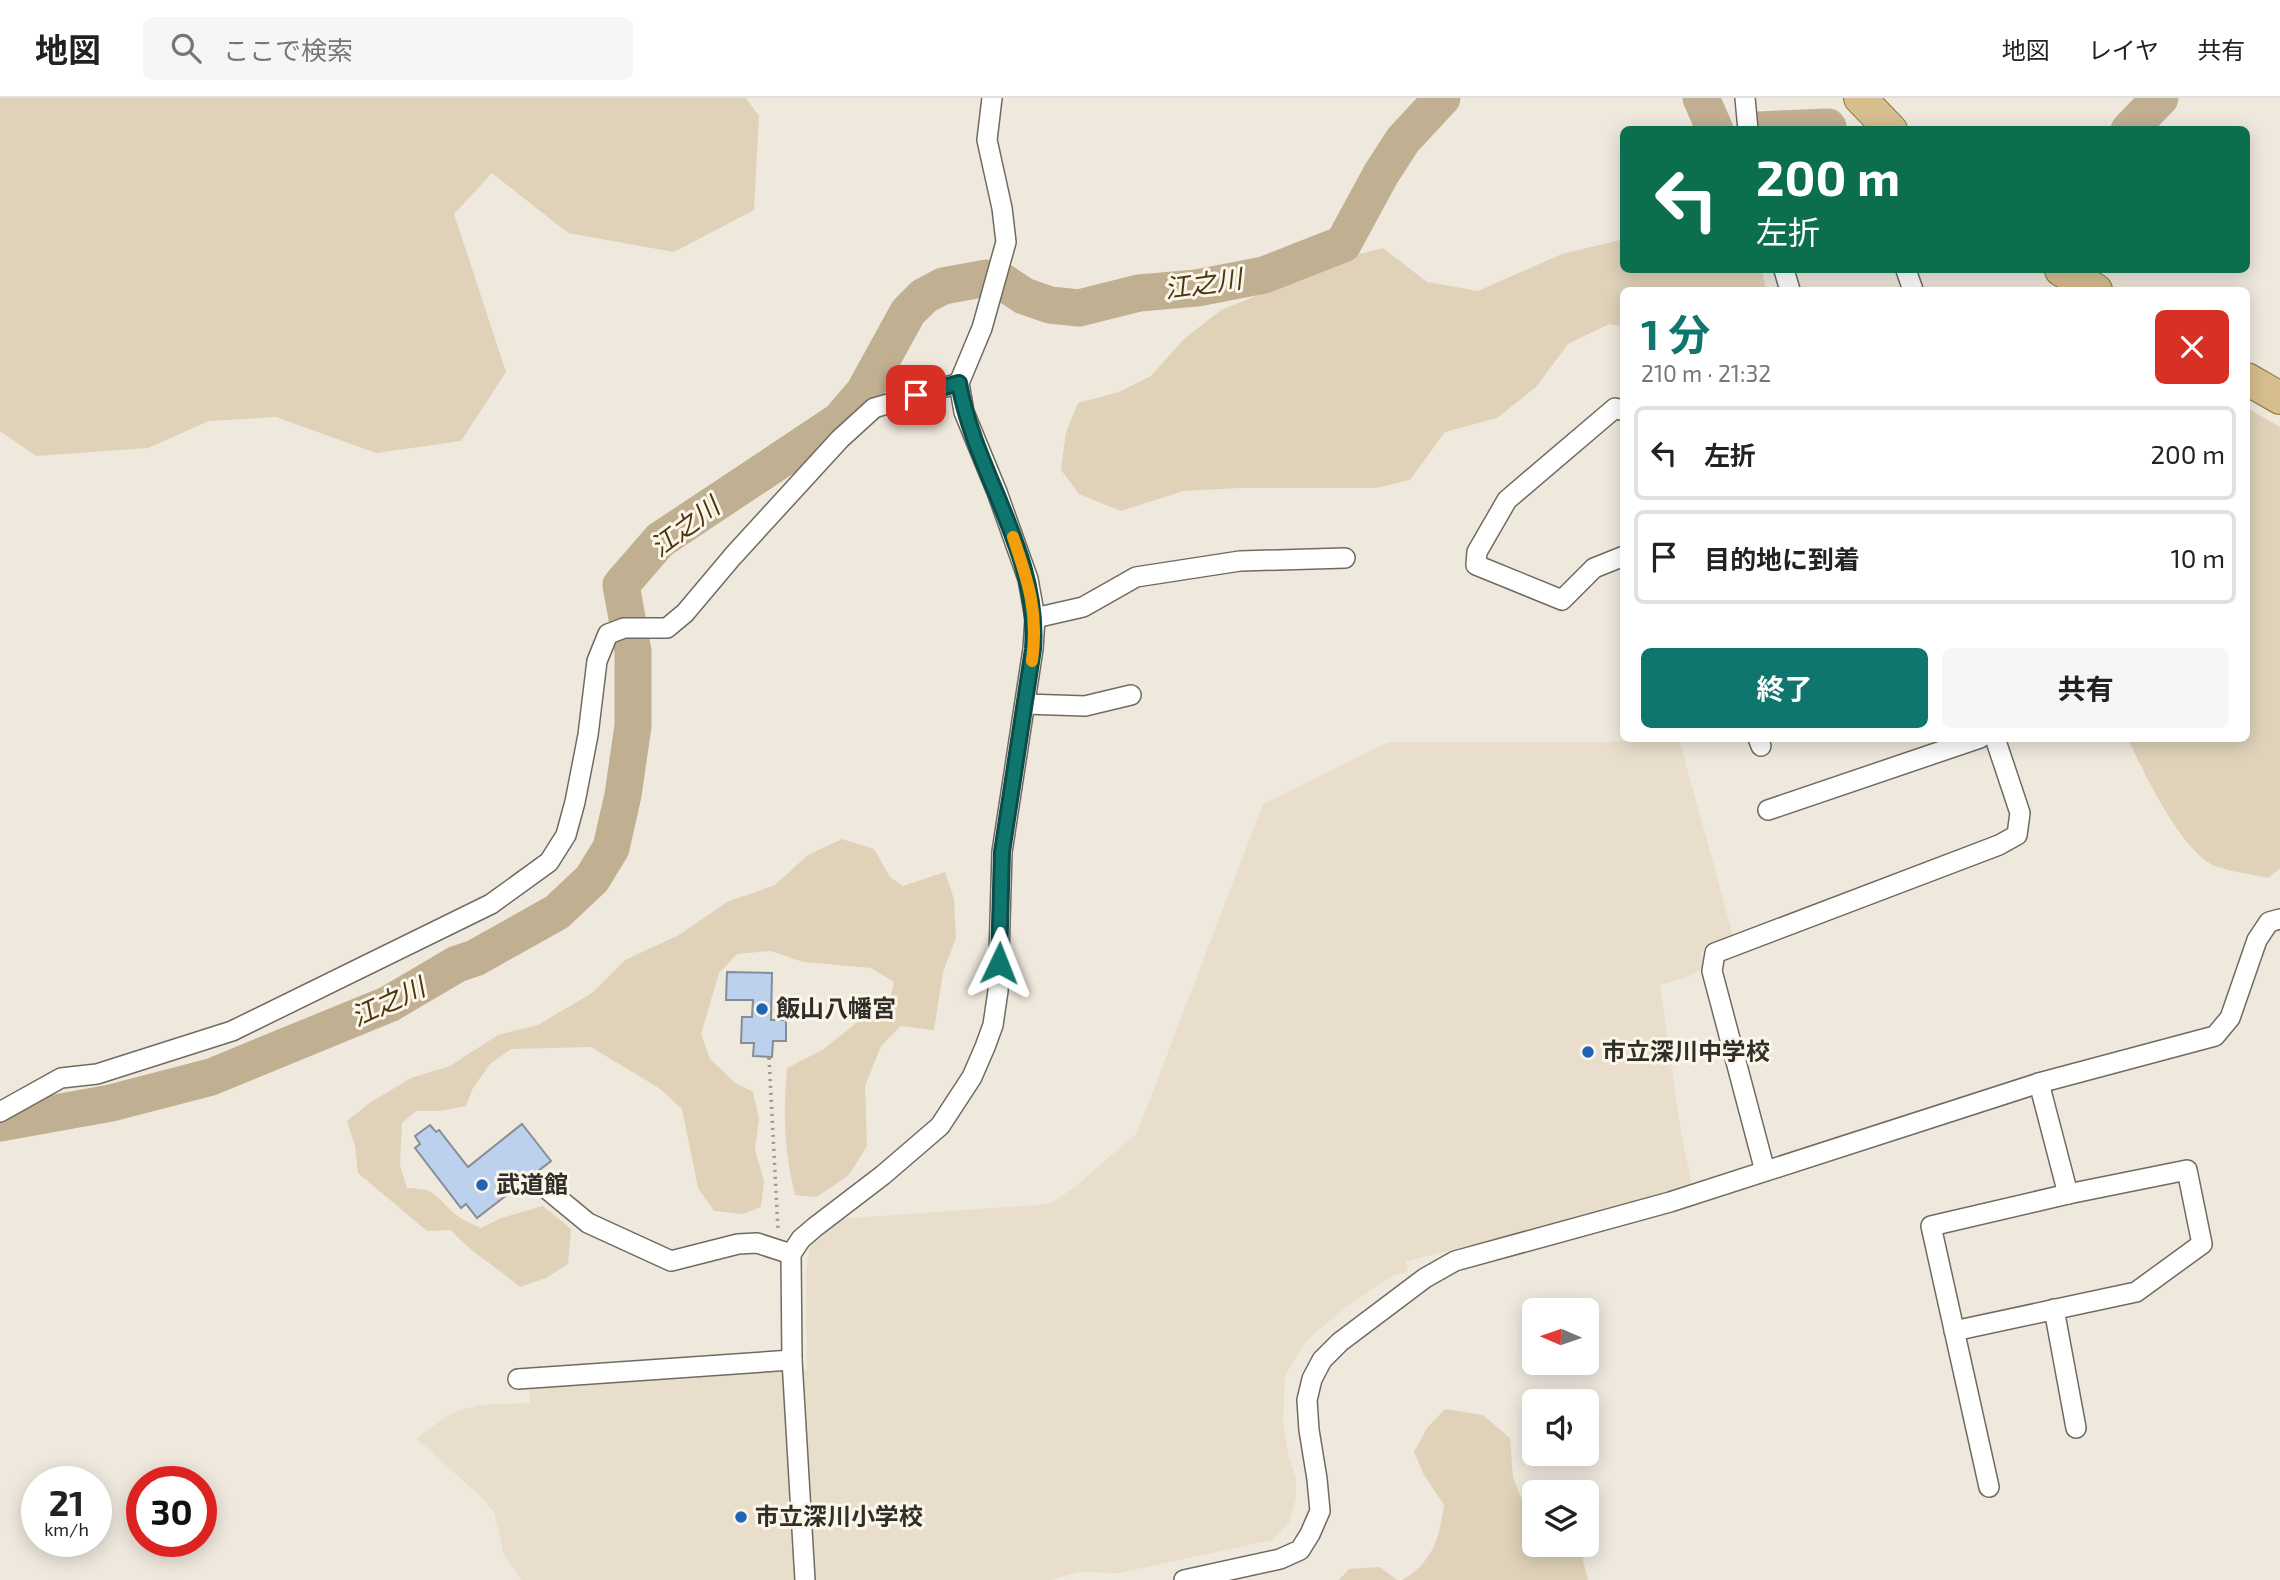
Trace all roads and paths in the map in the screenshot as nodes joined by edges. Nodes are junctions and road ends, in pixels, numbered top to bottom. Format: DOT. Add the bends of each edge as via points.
graph roads {
  1 [pos="992,98"];
  2 [pos="1745,98"];
  3 [pos="1860,98"];
  4 [pos="1748,126"];
  5 [pos="1887,126"];
  6 [pos="2066,273"];
  7 [pos="2091,287"];
  8 [pos="2250,381"];
  9 [pos="959,383"];
  10 [pos="2280,398"];
  11 [pos="1620,410"];
  12 [pos="1345,558"];
  13 [pos="1620,558"];
  14 [pos="1035,618"];
  15 [pos="1131,695"];
  16 [pos="1025,704"];
  17 [pos="1996,742"];
  18 [pos="1940,744"];
  19 [pos="1768,810"];
  20 [pos="2280,919"];
  21 [pos="769,1058"];
  22 [pos="2039,1083"];
  23 [pos="0,1112"];
  24 [pos="1765,1171"];
  25 [pos="548,1190"];
  26 [pos="2068,1194"];
  27 [pos="785,1252"];
  28 [pos="2054,1309"];
  29 [pos="1954,1331"];
  30 [pos="792,1360"];
  31 [pos="518,1379"];
  32 [pos="2076,1428"];
  33 [pos="1989,1487"];
  34 [pos="805,1580"];
  35 [pos="1184,1580"];
  1 -- 9 [label="street" via="987,139 1006,242 982,328"];
  2 -- 4 [label="street"];
  3 -- 5 [label="main road"];
  6 -- 7 [label="main road"];
  8 -- 10 [label="main road"];
  9 -- 14 [label="street" via="964,412 1028,579"];
  9 -- 23 [label="street" via="874,408 667,628 624,628 608,634 597,661 575,802 566,835 549,862 491,904 232,1031 97,1074 61,1078"];
  11 -- 13 [label="street" via="1615,408 1507,500 1477,552 1476,565 1562,600 1594,568"];
  12 -- 14 [label="street" via="1240,561 1136,577 1083,607"];
  14 -- 16 [label="street"];
  15 -- 16 [label="street" via="1085,706"];
  16 -- 27 [label="street" via="1002,852 998,991 993,1025 981,1057 940,1126"];
  17 -- 24 [label="street" via="2020,813 2017,835 1715,953 1712,971"];
  18 -- 19 [label="street"];
  20 -- 22 [label="street" via="2269,922 2257,940 2230,1018 2215,1036"];
  21 -- 27 [label="path"];
  22 -- 24 [label="street"];
  22 -- 26 [label="street"];
  24 -- 35 [label="street" via="1455,1261 1425,1278 1340,1342 1312,1379 1307,1400 1320,1511 1300,1549 1280,1559"];
  25 -- 27 [label="street" via="588,1223 671,1261 738,1244 757,1243"];
  26 -- 28 [label="street" via="2187,1170 2202,1244 2136,1292"];
  26 -- 29 [label="street" via="1931,1226"];
  27 -- 30 [label="street"];
  28 -- 29 [label="street"];
  28 -- 32 [label="street"];
  29 -- 33 [label="street"];
  30 -- 31 [label="street"];
  30 -- 34 [label="street"];
}
